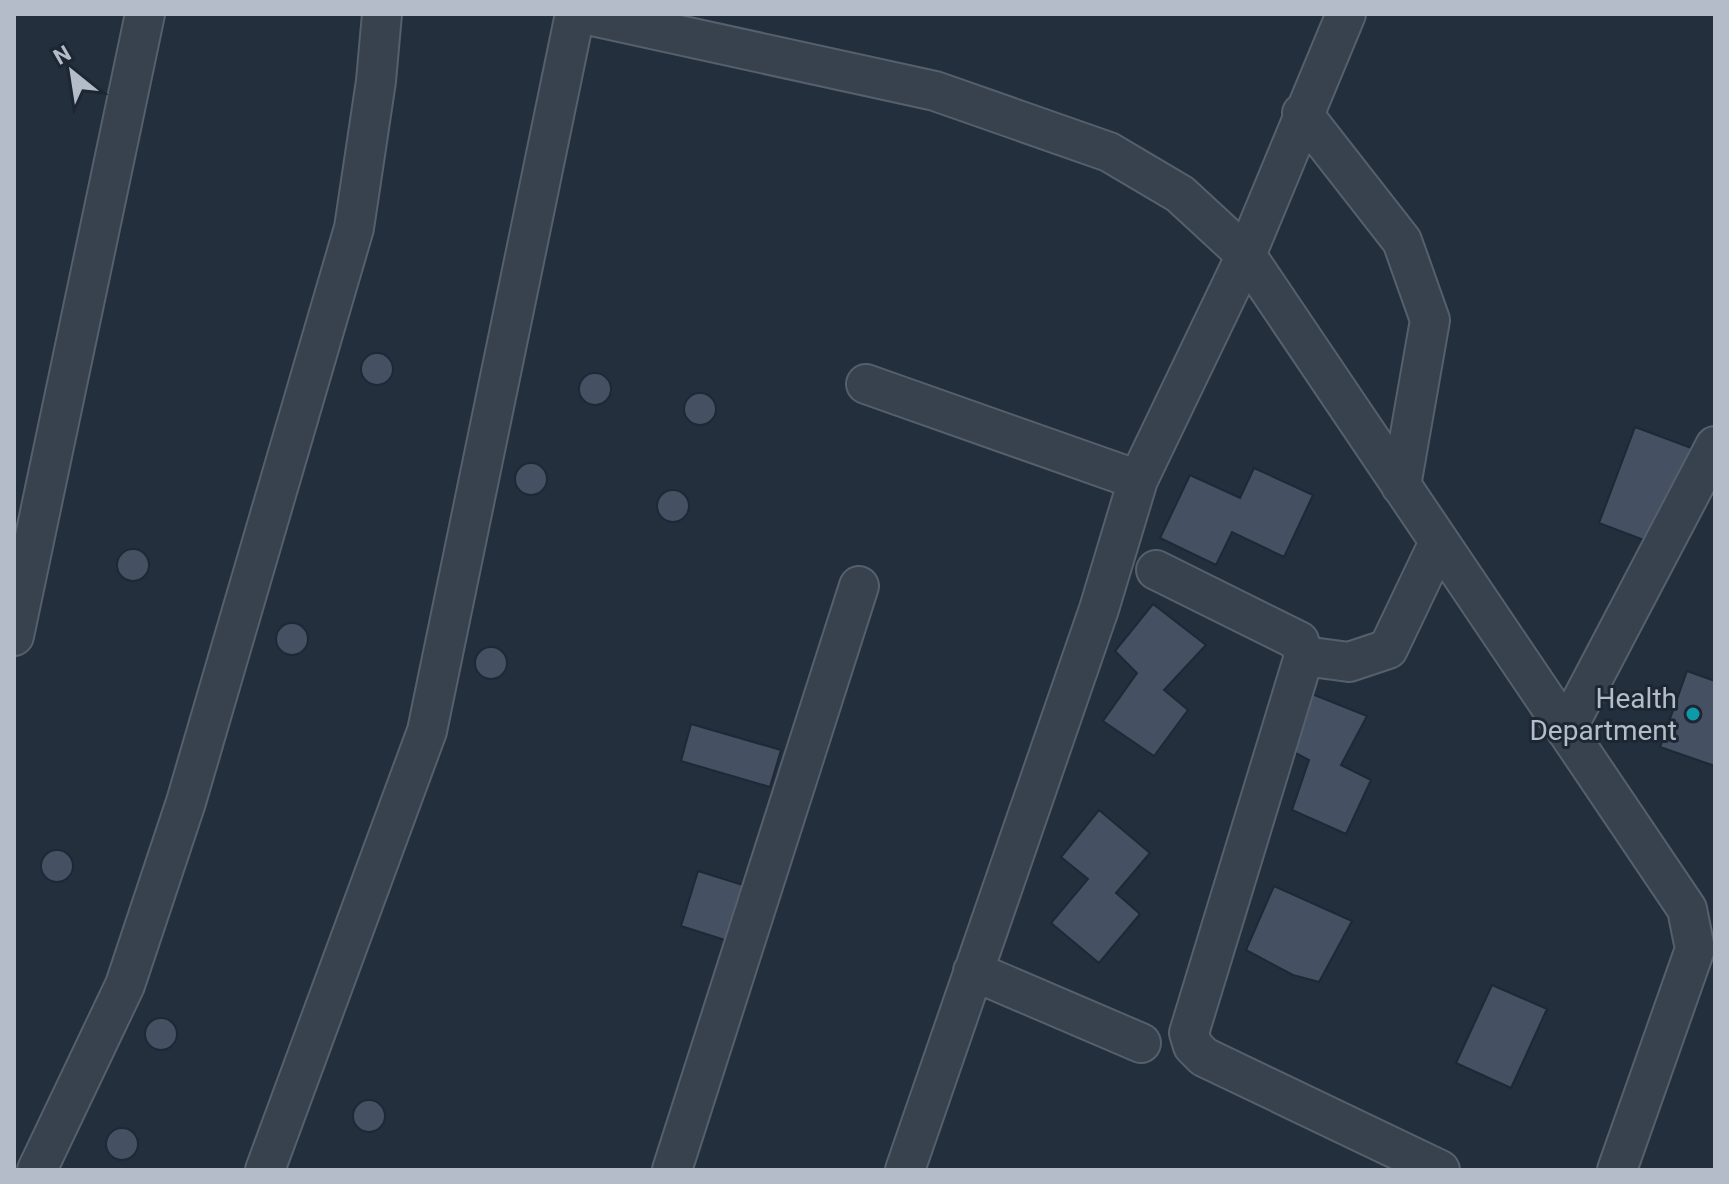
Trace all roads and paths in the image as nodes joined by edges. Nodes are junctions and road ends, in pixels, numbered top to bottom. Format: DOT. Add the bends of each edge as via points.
graph roads {
  1 [pos="145,14"];
  2 [pos="382,14"];
  3 [pos="575,14"];
  4 [pos="583,14"];
  5 [pos="1346,14"];
  6 [pos="1302,113"];
  7 [pos="1246,255"];
  8 [pos="866,384"];
  9 [pos="1715,446"];
  10 [pos="1138,480"];
  11 [pos="1401,486"];
  12 [pos="1439,542"];
  13 [pos="1156,570"];
  14 [pos="859,586"];
  15 [pos="14,636"];
  16 [pos="1304,656"];
  17 [pos="1566,730"];
  18 [pos="973,971"];
  19 [pos="1141,1043"];
  20 [pos="14,1165"];
  21 [pos="28,1170"];
  22 [pos="37,1170"];
  23 [pos="265,1170"];
  24 [pos="672,1170"];
  25 [pos="905,1170"];
  26 [pos="1440,1170"];
  27 [pos="1617,1170"];
  1 -- 15 [label="street"];
  2 -- 22 [label="street" via="354,228 186,802 125,985"];
  3 -- 23 [label="street" via="427,731"];
  4 -- 7 [label="street" via="935,91 1109,152 1180,194"];
  5 -- 6 [label="street"];
  6 -- 7 [label="street"];
  6 -- 11 [label="street" via="1402,241 1430,320"];
  7 -- 10 [label="street"];
  7 -- 11 [label="street"];
  8 -- 10 [label="street"];
  9 -- 17 [label="street"];
  10 -- 18 [label="street" via="1099,609"];
  11 -- 12 [label="street"];
  12 -- 16 [label="street" via="1388,649 1349,662"];
  12 -- 17 [label="street"];
  13 -- 16 [label="street" via="1299,641"];
  14 -- 24 [label="street"];
  16 -- 26 [label="street" via="1189,1033 1204,1057"];
  17 -- 27 [label="street" via="1687,909 1695,949"];
  18 -- 19 [label="street"];
  18 -- 25 [label="street"];
  20 -- 21 [label="street"];
}
